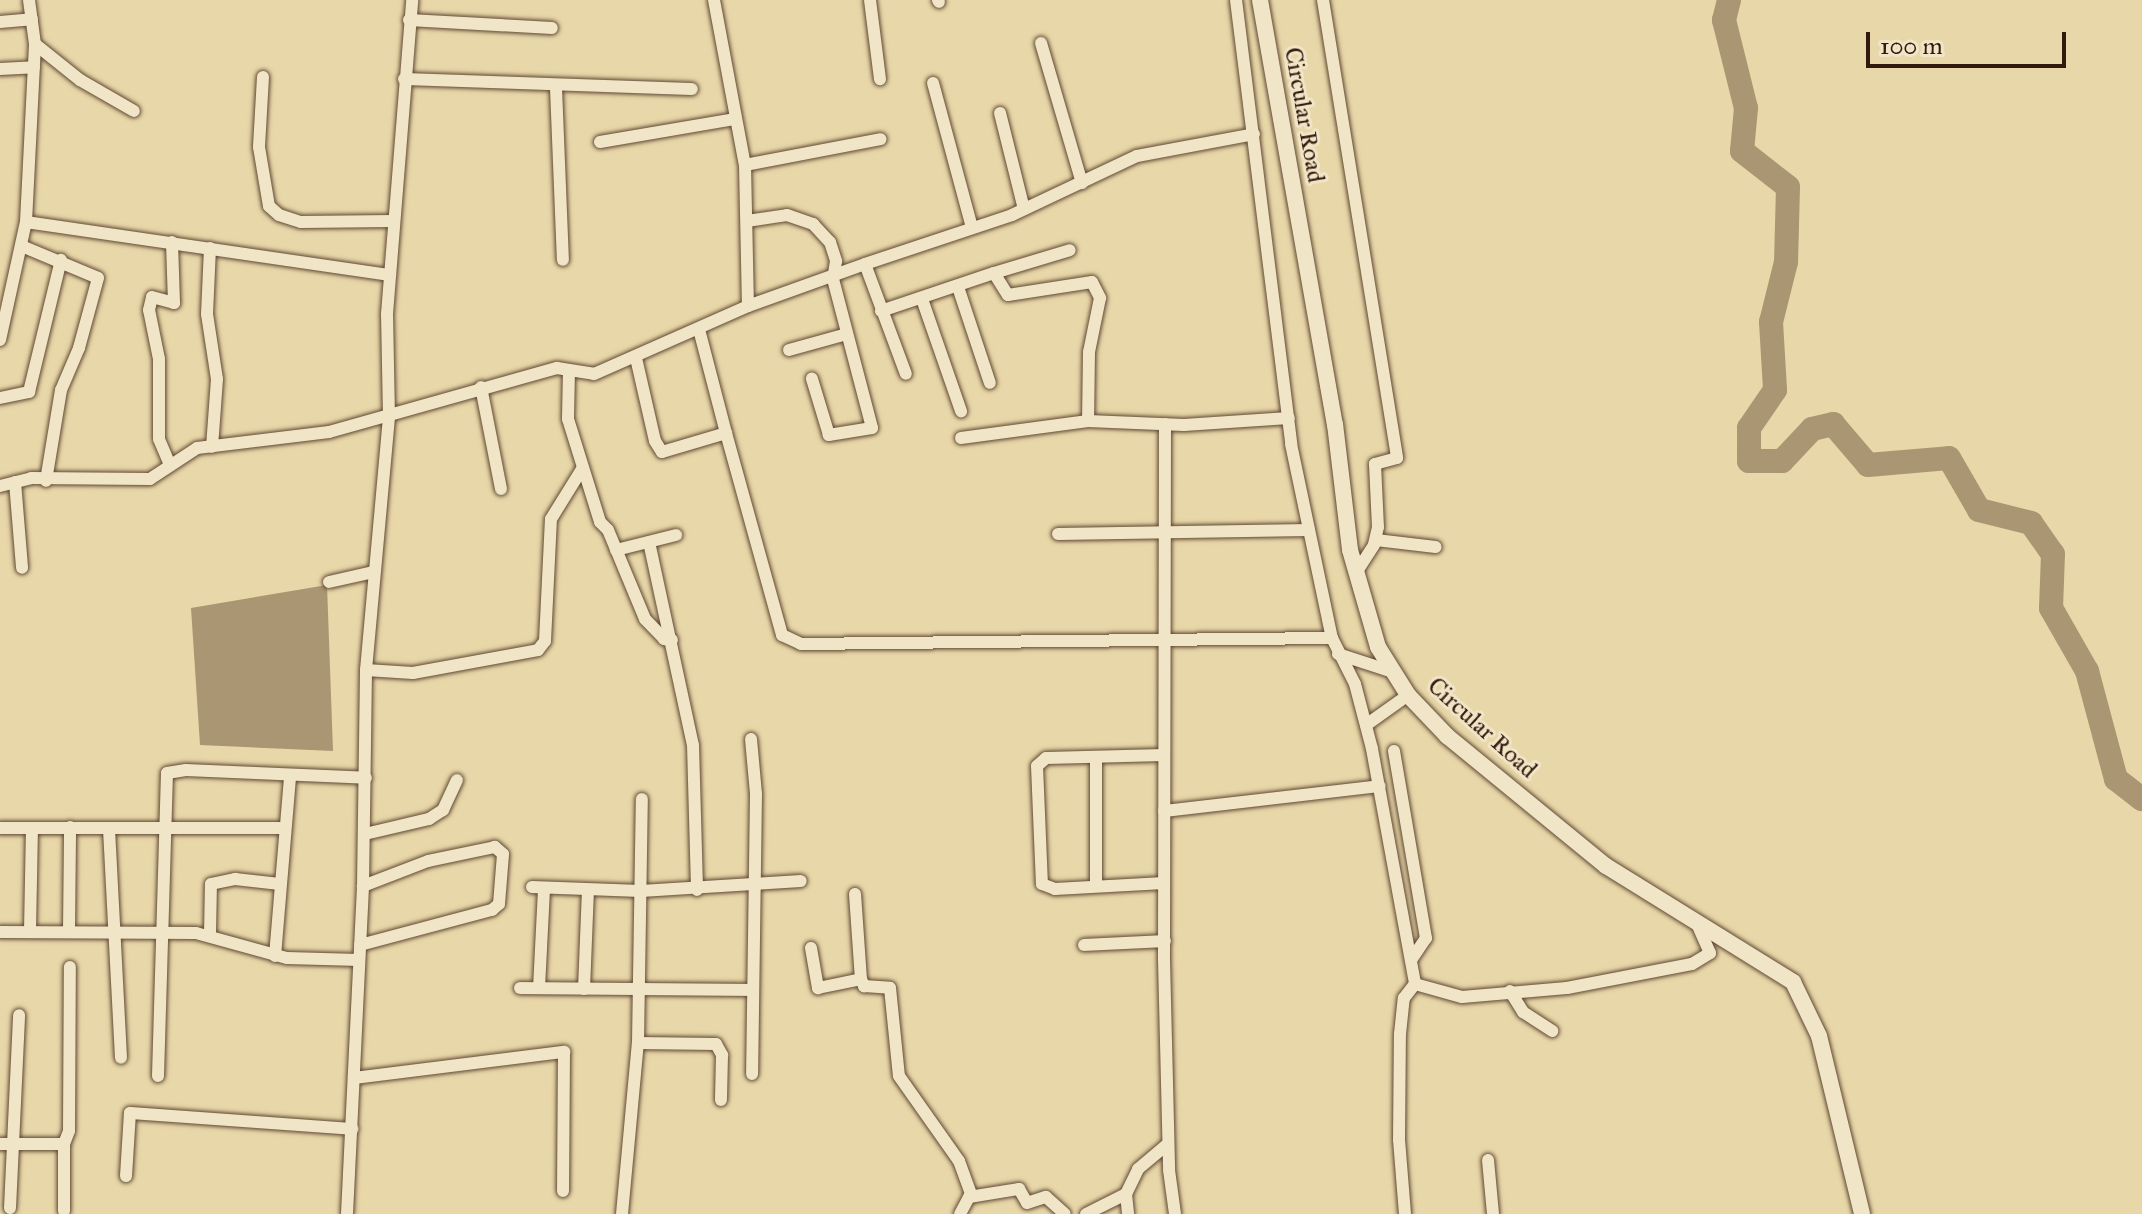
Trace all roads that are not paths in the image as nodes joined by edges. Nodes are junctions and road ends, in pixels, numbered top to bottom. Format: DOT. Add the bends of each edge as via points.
graph roads {
  1 [pos="29,0"];
  2 [pos="412,0"];
  3 [pos="714,0"];
  4 [pos="870,0"];
  5 [pos="1236,0"];
  6 [pos="1260,0"];
  7 [pos="1323,0"];
  8 [pos="32,19"];
  9 [pos="409,20"];
  10 [pos="0,22"];
  11 [pos="552,28"];
  12 [pos="1041,43"];
  13 [pos="35,44"];
  14 [pos="34,67"];
  15 [pos="0,69"];
  16 [pos="263,77"];
  17 [pos="404,79"];
  18 [pos="880,79"];
  19 [pos="933,83"];
  20 [pos="556,88"];
  21 [pos="692,89"];
  22 [pos="134,111"];
  23 [pos="1000,113"];
  24 [pos="734,119"];
  25 [pos="1254,134"];
  26 [pos="881,139"];
  27 [pos="600,142"];
  28 [pos="745,165"];
  29 [pos="1082,183"];
  30 [pos="1024,209"];
  31 [pos="393,221"];
  32 [pos="747,221"];
  33 [pos="26,222"];
  34 [pos="972,228"];
  35 [pos="172,242"];
  36 [pos="24,247"];
  37 [pos="210,248"];
  38 [pos="1070,250"];
  39 [pos="61,260"];
  40 [pos="563,260"];
  41 [pos="865,264"];
  42 [pos="994,273"];
  43 [pos="390,275"];
  44 [pos="833,279"];
  45 [pos="958,287"];
  46 [pos="922,299"];
  47 [pos="748,306"];
  48 [pos="881,311"];
  49 [pos="699,329"];
  50 [pos="847,334"];
  51 [pos="0,340"];
  52 [pos="789,350"];
  53 [pos="636,358"];
  54 [pos="569,370"];
  55 [pos="906,374"];
  56 [pos="812,379"];
  57 [pos="990,383"];
  58 [pos="481,387"];
  59 [pos="0,398"];
  60 [pos="961,411"];
  61 [pos="389,417"];
  62 [pos="1289,418"];
  63 [pos="1088,421"];
  64 [pos="1165,424"];
  65 [pos="726,433"];
  66 [pos="961,438"];
  67 [pos="212,447"];
  68 [pos="170,465"];
  69 [pos="582,469"];
  70 [pos="46,481"];
  71 [pos="15,482"];
  72 [pos="0,486"];
  73 [pos="501,489"];
  74 [pos="1309,530"];
  75 [pos="1164,532"];
  76 [pos="1058,534"];
  77 [pos="676,535"];
  78 [pos="1376,540"];
  79 [pos="649,542"];
  80 [pos="1436,547"];
  81 [pos="616,550"];
  82 [pos="22,568"];
  83 [pos="373,572"];
  84 [pos="1356,573"];
  85 [pos="329,582"];
  86 [pos="1332,638"];
  87 [pos="672,640"];
  88 [pos="1165,640"];
  89 [pos="1338,654"];
  90 [pos="366,670"];
  91 [pos="1393,672"];
  92 [pos="1408,695"];
  93 [pos="1366,725"];
  94 [pos="751,739"];
  95 [pos="1394,751"];
  96 [pos="1164,755"];
  97 [pos="1096,757"];
  98 [pos="290,777"];
  99 [pos="366,778"];
  100 [pos="457,780"];
  101 [pos="1380,786"];
  102 [pos="642,799"];
  103 [pos="1164,811"];
  104 [pos="70,827"];
  105 [pos="0,828"];
  106 [pos="32,828"];
  107 [pos="164,828"];
  108 [pos="285,828"];
  109 [pos="109,829"];
  110 [pos="365,834"];
  111 [pos="801,881"];
  112 [pos="1164,883"];
  113 [pos="280,884"];
  114 [pos="756,885"];
  115 [pos="363,886"];
  116 [pos="1096,886"];
  117 [pos="588,890"];
  118 [pos="697,890"];
  119 [pos="641,891"];
  120 [pos="855,894"];
  121 [pos="1699,928"];
  122 [pos="114,930"];
  123 [pos="30,931"];
  124 [pos="69,931"];
  125 [pos="159,931"];
  126 [pos="0,932"];
  127 [pos="210,934"];
  128 [pos="1165,941"];
  129 [pos="360,945"];
  130 [pos="1084,945"];
  131 [pos="811,948"];
  132 [pos="275,956"];
  133 [pos="1412,959"];
  134 [pos="359,960"];
  135 [pos="70,967"];
  136 [pos="861,979"];
  137 [pos="1415,984"];
  138 [pos="520,988"];
  139 [pos="539,988"];
  140 [pos="584,989"];
  141 [pos="636,989"];
  142 [pos="753,990"];
  143 [pos="1510,991"];
  144 [pos="19,1015"];
  145 [pos="1552,1031"];
  146 [pos="638,1043"];
  147 [pos="121,1058"];
  148 [pos="752,1074"];
  149 [pos="158,1076"];
  150 [pos="354,1078"];
  151 [pos="721,1100"];
  152 [pos="352,1129"];
  153 [pos="0,1144"];
  154 [pos="64,1144"];
  155 [pos="1168,1144"];
  156 [pos="14,1145"];
  157 [pos="1488,1160"];
  158 [pos="126,1176"];
  159 [pos="563,1191"];
  160 [pos="1126,1194"];
  161 [pos="972,1196"];
  162 [pos="10,1208"];
  163 [pos="64,1211"];
  164 [pos="347,1214"];
  165 [pos="622,1214"];
  166 [pos="960,1214"];
  167 [pos="1065,1214"];
  168 [pos="1086,1214"];
  169 [pos="1128,1214"];
  170 [pos="1175,1214"];
  171 [pos="1405,1214"];
  172 [pos="1493,1214"];
  173 [pos="1862,1214"];
  1 -- 8 [label="street"];
  2 -- 9 [label="street"];
  3 -- 24 [label="street"];
  4 -- 18 [label="street"];
  5 -- 25 [label="street"];
  6 -- 84 [label="main road, Circular Road"];
  7 -- 78 [label="street" via="1397,458 1375,464"];
  8 -- 10 [label="street"];
  8 -- 13 [label="street"];
  9 -- 11 [label="street"];
  9 -- 17 [label="street"];
  12 -- 29 [label="street"];
  13 -- 14 [label="street"];
  13 -- 22 [label="street" via="80,80"];
  14 -- 15 [label="street"];
  14 -- 33 [label="street"];
  16 -- 31 [label="street" via="259,147 269,206 301,222"];
  17 -- 20 [label="street"];
  17 -- 31 [label="street"];
  19 -- 34 [label="street"];
  20 -- 21 [label="street"];
  20 -- 40 [label="street"];
  23 -- 30 [label="street"];
  24 -- 27 [label="street"];
  24 -- 28 [label="street"];
  25 -- 29 [label="street" via="1137,156"];
  25 -- 62 [label="street"];
  26 -- 28 [label="street"];
  28 -- 32 [label="street"];
  29 -- 30 [label="street"];
  30 -- 34 [label="street"];
  31 -- 43 [label="street"];
  32 -- 44 [label="street" via="787,215 813,224 830,242 836,261"];
  32 -- 47 [label="street"];
  33 -- 35 [label="street"];
  33 -- 36 [label="street"];
  34 -- 41 [label="street"];
  35 -- 37 [label="street"];
  35 -- 68 [label="street" via="174,303 152,297 149,310 159,359 159,439"];
  36 -- 39 [label="street"];
  36 -- 51 [label="street"];
  37 -- 43 [label="street"];
  37 -- 67 [label="street" via="207,314 217,379"];
  38 -- 42 [label="street"];
  39 -- 59 [label="street" via="29,392"];
  39 -- 70 [label="street" via="95,274 98,284 61,390"];
  41 -- 44 [label="street"];
  41 -- 48 [label="street"];
  42 -- 45 [label="street"];
  42 -- 63 [label="street" via="1008,295 1092,282 1098,287 1089,352"];
  43 -- 61 [label="street"];
  44 -- 47 [label="street"];
  44 -- 50 [label="street"];
  45 -- 46 [label="street"];
  45 -- 57 [label="street"];
  46 -- 48 [label="street"];
  46 -- 60 [label="street"];
  47 -- 49 [label="street"];
  48 -- 55 [label="street"];
  49 -- 53 [label="street"];
  49 -- 65 [label="street"];
  50 -- 52 [label="street"];
  50 -- 56 [label="street" via="872,428 829,435"];
  53 -- 54 [label="street" via="594,374"];
  53 -- 65 [label="street" via="662,452"];
  54 -- 58 [label="street" via="557,368"];
  54 -- 69 [label="street" via="568,419"];
  58 -- 61 [label="street"];
  58 -- 73 [label="street"];
  61 -- 67 [label="street" via="329,432"];
  61 -- 83 [label="street"];
  62 -- 64 [label="street"];
  62 -- 74 [label="street"];
  63 -- 64 [label="street"];
  63 -- 66 [label="street"];
  64 -- 75 [label="street"];
  65 -- 88 [label="street" via="782,635 1008,645"];
  67 -- 68 [label="street" via="184,453"];
  68 -- 70 [label="street" via="150,479 131,482"];
  69 -- 81 [label="street"];
  69 -- 90 [label="street" via="551,519 545,641 538,650 413,673"];
  70 -- 71 [label="street"];
  71 -- 72 [label="street"];
  71 -- 82 [label="street"];
  74 -- 75 [label="street"];
  74 -- 86 [label="street"];
  75 -- 76 [label="street"];
  75 -- 88 [label="street"];
  77 -- 79 [label="street"];
  78 -- 80 [label="street"];
  78 -- 84 [label="street"];
  79 -- 81 [label="street"];
  79 -- 87 [label="street"];
  81 -- 87 [label="street" via="645,619 664,639"];
  83 -- 85 [label="street"];
  83 -- 90 [label="street"];
  84 -- 91 [label="main road, Circular Road" via="1378,647"];
  86 -- 88 [label="street"];
  86 -- 89 [label="street"];
  87 -- 118 [label="street" via="693,745"];
  88 -- 96 [label="street"];
  89 -- 91 [label="street"];
  89 -- 93 [label="street" via="1355,684"];
  90 -- 99 [label="street"];
  91 -- 92 [label="main road, Circular Road"];
  92 -- 93 [label="street"];
  92 -- 121 [label="main road, Circular Road" via="1447,736 1606,866"];
  93 -- 101 [label="street"];
  94 -- 114 [label="street"];
  95 -- 133 [label="street" via="1426,938"];
  96 -- 97 [label="street"];
  96 -- 103 [label="street"];
  97 -- 116 [label="street"];
  97 -- 116 [label="street" via="1046,758 1037,766 1042,884 1055,889"];
  98 -- 99 [label="street"];
  98 -- 107 [label="street" via="167,773"];
  98 -- 108 [label="street"];
  99 -- 110 [label="street"];
  100 -- 110 [label="street" via="443,810 429,819"];
  101 -- 103 [label="street"];
  101 -- 133 [label="street"];
  102 -- 119 [label="street"];
  103 -- 112 [label="street"];
  104 -- 106 [label="street"];
  104 -- 109 [label="street"];
  104 -- 124 [label="street"];
  105 -- 106 [label="street"];
  106 -- 123 [label="street"];
  107 -- 108 [label="street"];
  107 -- 109 [label="street"];
  107 -- 125 [label="street"];
  108 -- 113 [label="street"];
  109 -- 122 [label="street"];
  110 -- 115 [label="street"];
  111 -- 114 [label="street"];
  112 -- 116 [label="street"];
  112 -- 128 [label="street"];
  113 -- 127 [label="street" via="235,879 211,884"];
  113 -- 132 [label="street"];
  114 -- 118 [label="street"];
  114 -- 142 [label="street"];
  115 -- 129 [label="street"];
  115 -- 129 [label="street" via="428,861 495,847 503,854 499,904 492,910"];
  117 -- 119 [label="street"];
  117 -- 139 [label="street" via="538,888"];
  117 -- 140 [label="street"];
  118 -- 119 [label="street"];
  119 -- 141 [label="street"];
  120 -- 136 [label="street"];
  121 -- 143 [label="street" via="1710,953 1692,964 1567,988"];
  121 -- 173 [label="main road, Circular Road" via="1769,965 1793,982 1806,1002"];
  122 -- 124 [label="street"];
  122 -- 125 [label="street"];
  122 -- 147 [label="street"];
  123 -- 124 [label="street"];
  123 -- 126 [label="street"];
  125 -- 127 [label="street"];
  125 -- 149 [label="street"];
  127 -- 132 [label="street"];
  128 -- 130 [label="street"];
  128 -- 155 [label="street"];
  129 -- 134 [label="street"];
  131 -- 136 [label="street" via="818,988"];
  132 -- 134 [label="street"];
  133 -- 137 [label="street"];
  134 -- 150 [label="street"];
  135 -- 154 [label="street" via="69,1131"];
  136 -- 161 [label="street" via="864,986 890,988 899,1076 959,1161"];
  137 -- 143 [label="street" via="1462,997"];
  137 -- 171 [label="street" via="1404,998 1400,1034"];
  138 -- 139 [label="street"];
  139 -- 140 [label="street"];
  140 -- 141 [label="street"];
  141 -- 142 [label="street"];
  141 -- 146 [label="street"];
  142 -- 148 [label="street"];
  143 -- 145 [label="street" via="1523,1012"];
  144 -- 156 [label="street"];
  146 -- 151 [label="street" via="716,1044 722,1055"];
  146 -- 165 [label="street"];
  150 -- 152 [label="street"];
  150 -- 159 [label="street" via="564,1052"];
  152 -- 158 [label="street" via="130,1113"];
  152 -- 164 [label="street"];
  153 -- 156 [label="street"];
  154 -- 156 [label="street"];
  154 -- 163 [label="street"];
  155 -- 160 [label="street" via="1138,1169"];
  155 -- 170 [label="street"];
  156 -- 162 [label="street"];
  157 -- 172 [label="street"];
  160 -- 168 [label="street"];
  160 -- 169 [label="street"];
  161 -- 166 [label="street"];
  161 -- 167 [label="street" via="1019,1189 1027,1203 1046,1197"];
}
